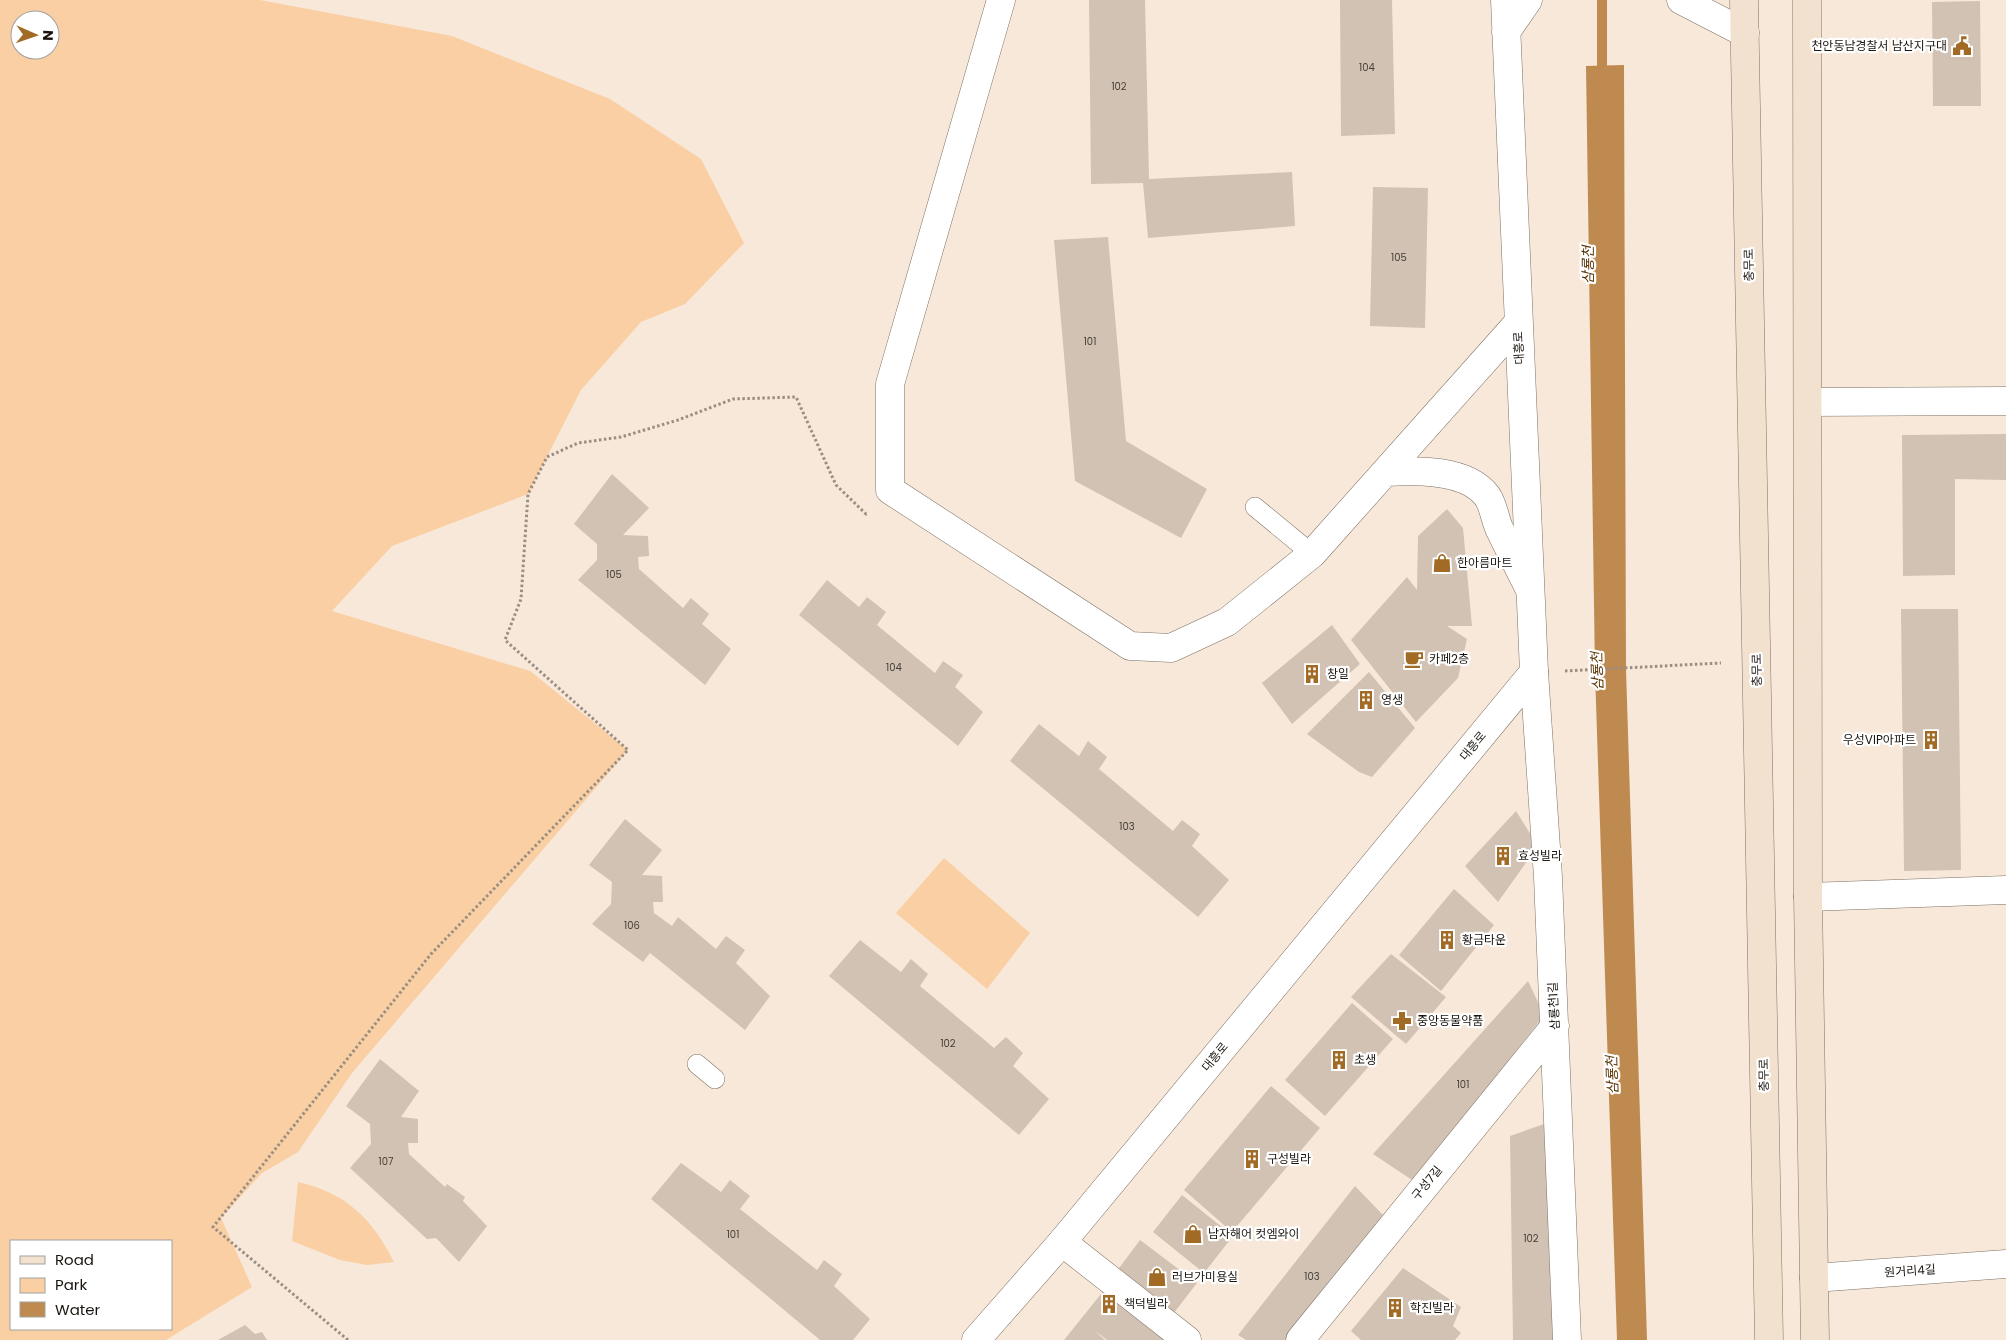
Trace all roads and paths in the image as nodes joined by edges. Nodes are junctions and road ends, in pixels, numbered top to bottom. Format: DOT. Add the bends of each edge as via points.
graph roads {
  1 [pos="1001,0"];
  2 [pos="1505,0"];
  3 [pos="1528,0"];
  4 [pos="1744,0"];
  5 [pos="1807,0"];
  6 [pos="1687,4"];
  7 [pos="1506,32"];
  8 [pos="1745,33"];
  9 [pos="1518,323"];
  10 [pos="2006,401"];
  11 [pos="1808,402"];
  12 [pos="1386,472"];
  13 [pos="890,490"];
  14 [pos="1255,507"];
  15 [pos="1312,554"];
  16 [pos="1530,590"];
  17 [pos="1721,663"];
  18 [pos="1534,672"];
  19 [pos="2006,890"];
  20 [pos="1808,897"];
  21 [pos="1555,1026"];
  22 [pos="697,1064"];
  23 [pos="715,1079"];
  24 [pos="1062,1242"];
  25 [pos="2006,1264"];
  26 [pos="1814,1278"];
  27 [pos="348,1340"];
  28 [pos="976,1340"];
  29 [pos="1187,1340"];
  30 [pos="1300,1340"];
  31 [pos="1567,1340"];
  32 [pos="1769,1340"];
  33 [pos="1816,1340"];
  1 -- 13 [label="street" via="890,384"];
  2 -- 7 [label="street, 대흥로"];
  3 -- 7 [label="street"];
  4 -- 8 [label="main road, 충무로"];
  5 -- 11 [label="main road"];
  6 -- 8 [label="street"];
  7 -- 9 [label="street, 대흥로"];
  8 -- 32 [label="main road, 충무로"];
  9 -- 12 [label="street"];
  9 -- 16 [label="street, 대흥로"];
  10 -- 11 [label="street"];
  11 -- 20 [label="main road"];
  12 -- 15 [label="street"];
  12 -- 16 [label="street" via="1444,473 1469,482 1487,496"];
  13 -- 15 [label="street" via="1130,646 1171,648 1228,622"];
  13 -- 27 [label="path" via="866,514 836,486 796,397 733,399 620,438 578,443 547,457 528,494 521,599 505,640 628,750 431,954 213,1227"];
  14 -- 15 [label="lane"];
  16 -- 18 [label="street, 대흥로"];
  17 -- 18 [label="path"];
  18 -- 21 [label="street, 삼룡천1길"];
  18 -- 24 [label="street, 대흥로"];
  19 -- 20 [label="street"];
  20 -- 26 [label="main road"];
  21 -- 30 [label="street, 구성7길"];
  21 -- 31 [label="street, 삼룡천1길"];
  22 -- 23 [label="lane"];
  24 -- 28 [label="street, 대흥로"];
  24 -- 29 [label="street"];
  25 -- 26 [label="street, 원거리4길"];
  26 -- 33 [label="main road"];
}
